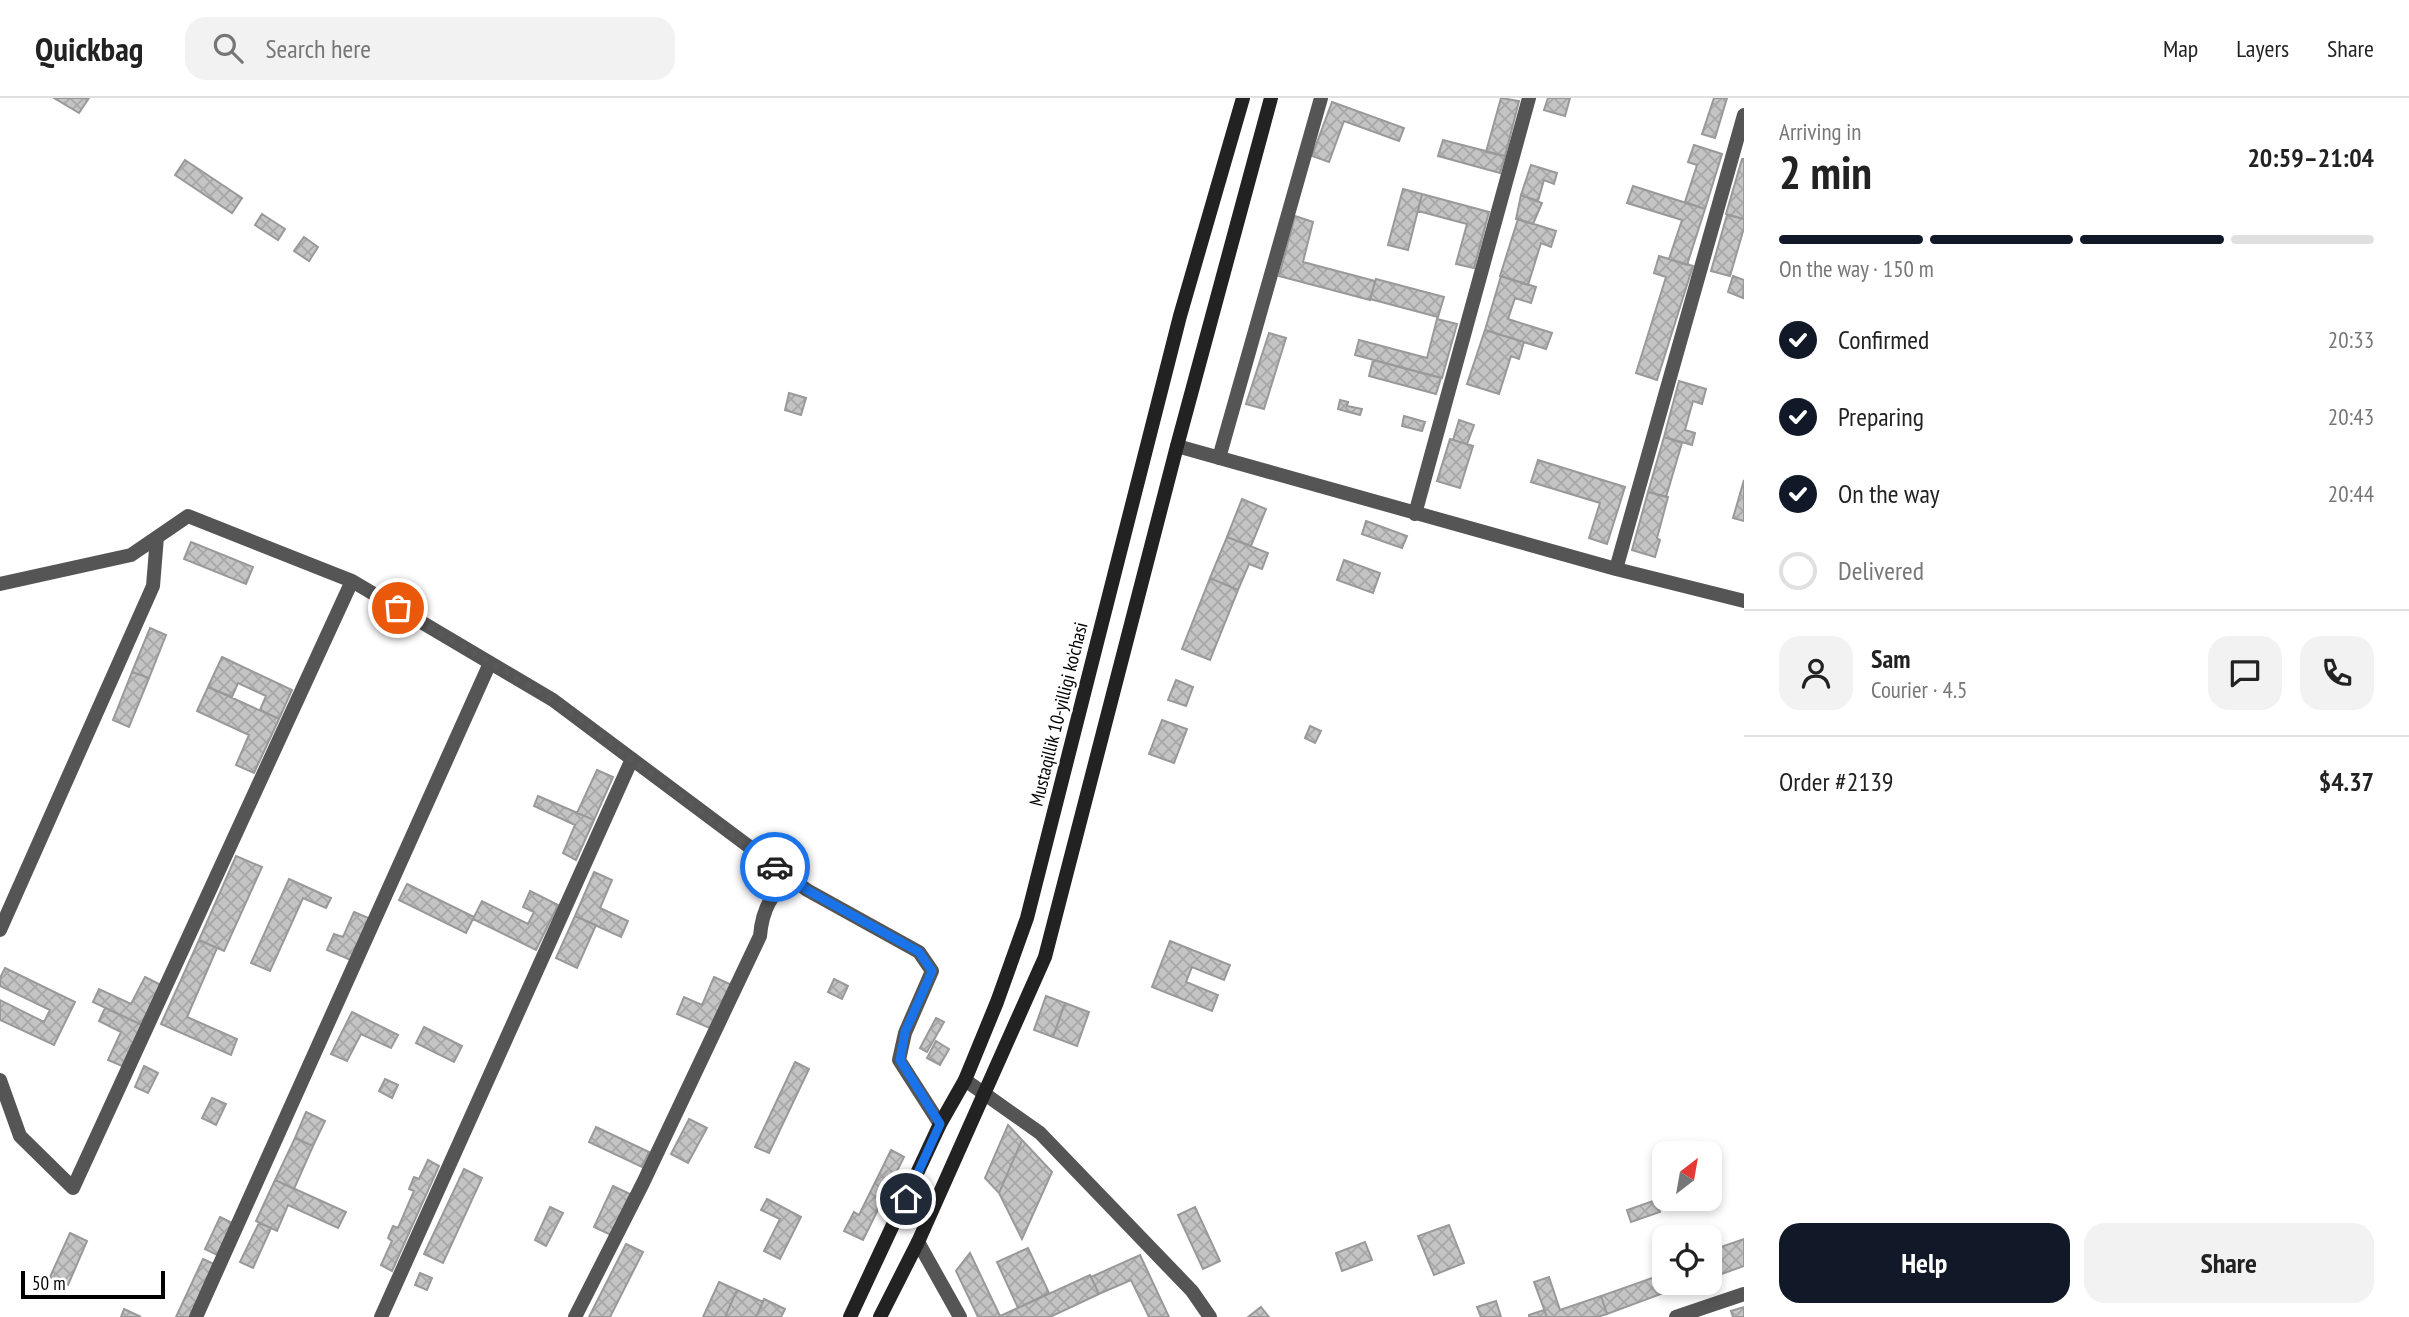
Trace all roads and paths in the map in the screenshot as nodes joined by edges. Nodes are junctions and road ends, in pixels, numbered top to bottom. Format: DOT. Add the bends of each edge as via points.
graph roads {
  1 [pos="1243,98"];
  2 [pos="1271,98"];
  3 [pos="1321,98"];
  4 [pos="1529,98"];
  5 [pos="1744,116"];
  6 [pos="1177,446"];
  7 [pos="1219,458"];
  8 [pos="1415,514"];
  9 [pos="157,537"];
  10 [pos="1616,569"];
  11 [pos="352,581"];
  12 [pos="0,583"];
  13 [pos="1744,601"];
  14 [pos="491,663"];
  15 [pos="632,759"];
  16 [pos="792,879"];
  17 [pos="0,930"];
  18 [pos="0,1080"];
  19 [pos="965,1080"];
  20 [pos="984,1093"];
  21 [pos="940,1124"];
  22 [pos="918,1242"];
  23 [pos="1744,1294"];
  24 [pos="196,1317"];
  25 [pos="381,1317"];
  26 [pos="575,1317"];
  27 [pos="850,1317"];
  28 [pos="880,1317"];
  29 [pos="960,1317"];
  30 [pos="1210,1317"];
  31 [pos="1676,1317"];
  1 -- 19 [label="main road, Mustaqillik 10-yilligi ko'chasi" via="1180,316 1027,918"];
  2 -- 6 [label="main road"];
  3 -- 7 [label="street"];
  4 -- 8 [label="street"];
  5 -- 10 [label="street"];
  6 -- 7 [label="street"];
  6 -- 20 [label="main road" via="1045,957"];
  7 -- 8 [label="street"];
  8 -- 10 [label="street"];
  9 -- 11 [label="street" via="188,516"];
  9 -- 12 [label="street" via="131,555"];
  9 -- 17 [label="street" via="153,586"];
  10 -- 13 [label="street"];
  11 -- 14 [label="street"];
  11 -- 18 [label="street" via="73,1188 20,1136"];
  14 -- 15 [label="street" via="553,700"];
  14 -- 24 [label="street"];
  15 -- 16 [label="street"];
  15 -- 25 [label="street"];
  16 -- 21 [label="street" via="919,952 932,971 905,1032 900,1060"];
  16 -- 26 [label="street" via="779,887 761,916 760,936"];
  19 -- 20 [label="street"];
  19 -- 21 [label="main road, Mustaqillik 10-yilligi ko'chasi"];
  20 -- 22 [label="main road"];
  20 -- 30 [label="street" via="1040,1133 1192,1291"];
  21 -- 27 [label="main road, Mustaqillik 10-yilligi ko'chasi"];
  22 -- 28 [label="main road"];
  22 -- 29 [label="street"];
  23 -- 31 [label="street"];
}
